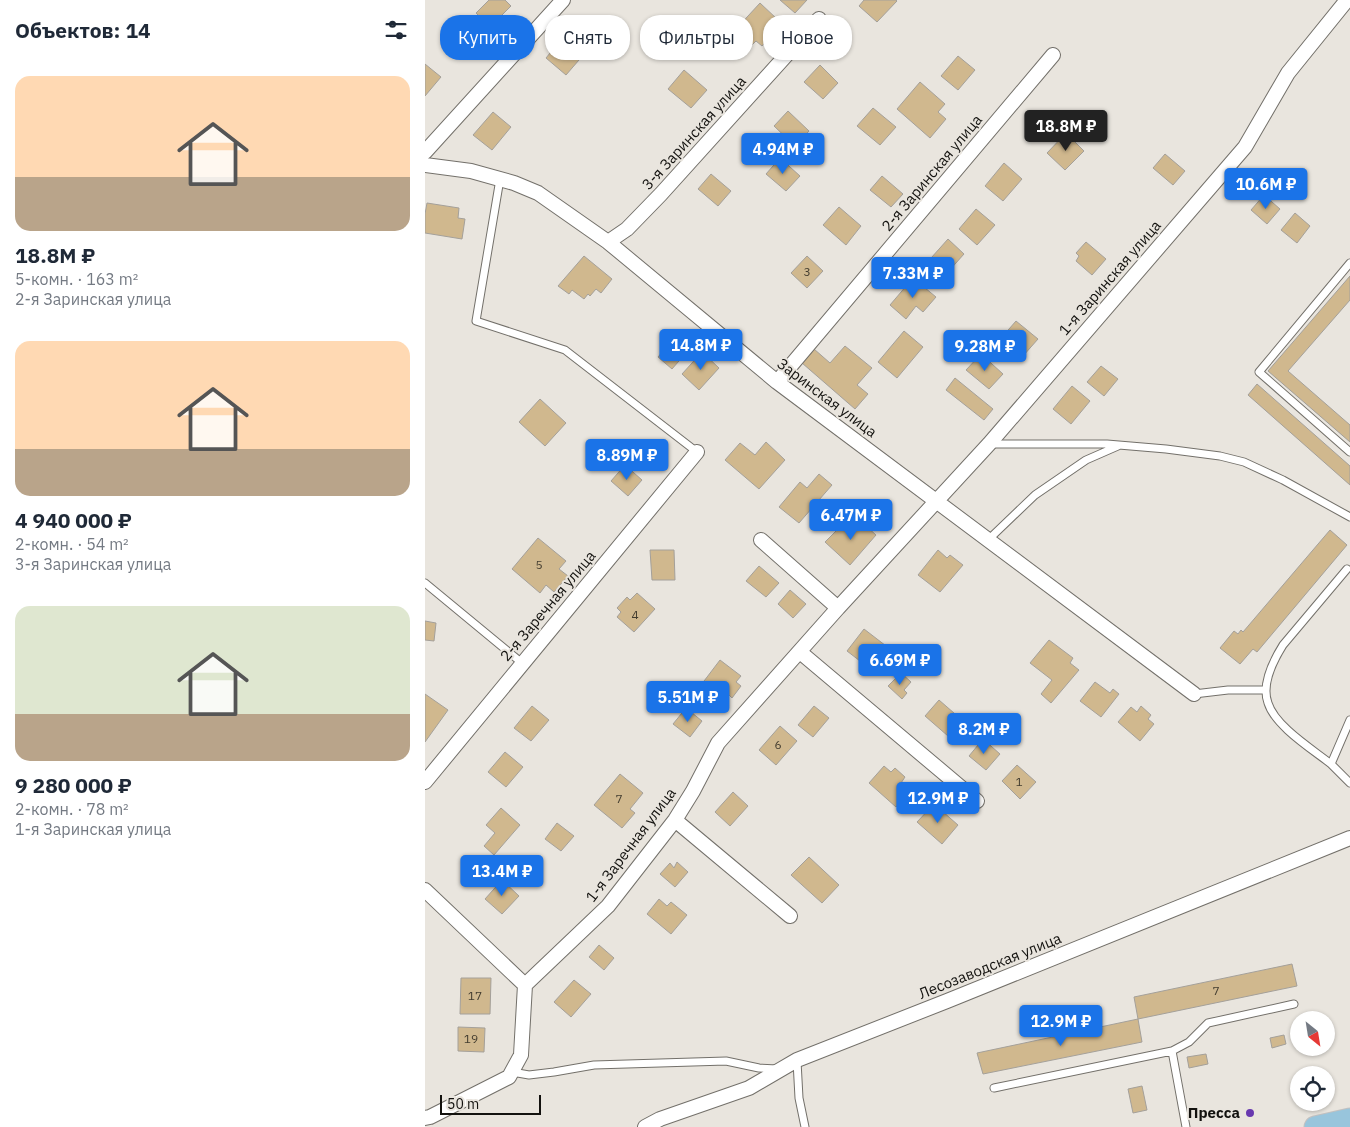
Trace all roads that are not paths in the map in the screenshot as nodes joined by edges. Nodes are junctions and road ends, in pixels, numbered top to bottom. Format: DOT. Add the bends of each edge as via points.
graph roads {
  1 [pos="563,0"];
  2 [pos="1347,0"];
  3 [pos="1053,55"];
  4 [pos="782,60"];
  5 [pos="425,152"];
  6 [pos="425,165"];
  7 [pos="500,179"];
  8 [pos="608,242"];
  9 [pos="1350,263"];
  10 [pos="777,382"];
  11 [pos="989,444"];
  12 [pos="1120,445"];
  13 [pos="697,452"];
  14 [pos="1350,452"];
  15 [pos="936,501"];
  16 [pos="1350,517"];
  17 [pos="761,540"];
  18 [pos="988,540"];
  19 [pos="1347,569"];
  20 [pos="425,583"];
  21 [pos="838,608"];
  22 [pos="800,652"];
  23 [pos="522,663"];
  24 [pos="1266,690"];
  25 [pos="1194,694"];
  26 [pos="1350,720"];
  27 [pos="1331,764"];
  28 [pos="425,782"];
  29 [pos="1350,783"];
  30 [pos="977,800"];
  31 [pos="675,820"];
  32 [pos="1350,838"];
  33 [pos="425,890"];
  34 [pos="790,916"];
  35 [pos="525,985"];
  36 [pos="1294,1004"];
  37 [pos="1172,1051"];
  38 [pos="797,1060"];
  39 [pos="780,1069"];
  40 [pos="512,1072"];
  41 [pos="994,1088"];
  42 [pos="425,1118"];
  43 [pos="1350,1119"];
  44 [pos="645,1127"];
  45 [pos="805,1127"];
  46 [pos="1186,1127"];
  47 [pos="1315,1127"];
  1 -- 5 [label="street"];
  2 -- 11 [label="street, 1-я Заринская улица" via="1288,73 1245,147"];
  3 -- 10 [label="street, 2-я Заринская улица"];
  4 -- 8 [label="street, 3-я Заринская улица" via="661,194 627,229"];
  6 -- 7 [label="street, Заринская улица" via="471,171"];
  7 -- 8 [label="street, Заринская улица" via="538,193"];
  7 -- 13 [label="lane" via="476,321 565,350"];
  8 -- 10 [label="street, Заринская улица"];
  9 -- 14 [label="lane" via="1259,372"];
  10 -- 15 [label="street, Заринская улица"];
  11 -- 12 [label="lane"];
  11 -- 15 [label="street, 1-я Заринская улица"];
  12 -- 16 [label="lane" via="1220,456 1244,462"];
  12 -- 18 [label="lane" via="1086,460 1035,495"];
  13 -- 23 [label="street, 2-я Заречная улица"];
  15 -- 18 [label="street, Заринская улица"];
  15 -- 21 [label="street, 1-я Заринская улица"];
  17 -- 21 [label="street"];
  18 -- 25 [label="street, Заринская улица"];
  19 -- 24 [label="lane" via="1283,645 1275,657"];
  20 -- 23 [label="lane"];
  21 -- 22 [label="street, 1-я Заречная улица"];
  22 -- 30 [label="street"];
  22 -- 31 [label="street, 1-я Заречная улица" via="718,743"];
  23 -- 28 [label="street, 2-я Заречная улица"];
  24 -- 25 [label="lane"];
  24 -- 27 [label="lane" via="1273,715"];
  26 -- 27 [label="lane"];
  27 -- 29 [label="lane"];
  31 -- 34 [label="street"];
  31 -- 35 [label="street, 1-я Заречная улица" via="608,906"];
  32 -- 38 [label="street, Лесозаводская улица"];
  33 -- 35 [label="street"];
  35 -- 40 [label="street" via="521,1055"];
  36 -- 37 [label="lane" via="1208,1023 1189,1042"];
  37 -- 41 [label="lane"];
  37 -- 46 [label="lane"];
  38 -- 39 [label="street, Лесозаводская улица"];
  38 -- 45 [label="lane" via="799,1098"];
  39 -- 40 [label="lane" via="726,1061 594,1065 529,1075"];
  39 -- 44 [label="street, Лесозаводская улица" via="749,1088"];
  40 -- 42 [label="street"];
  43 -- 47 [label="main road"];
}
